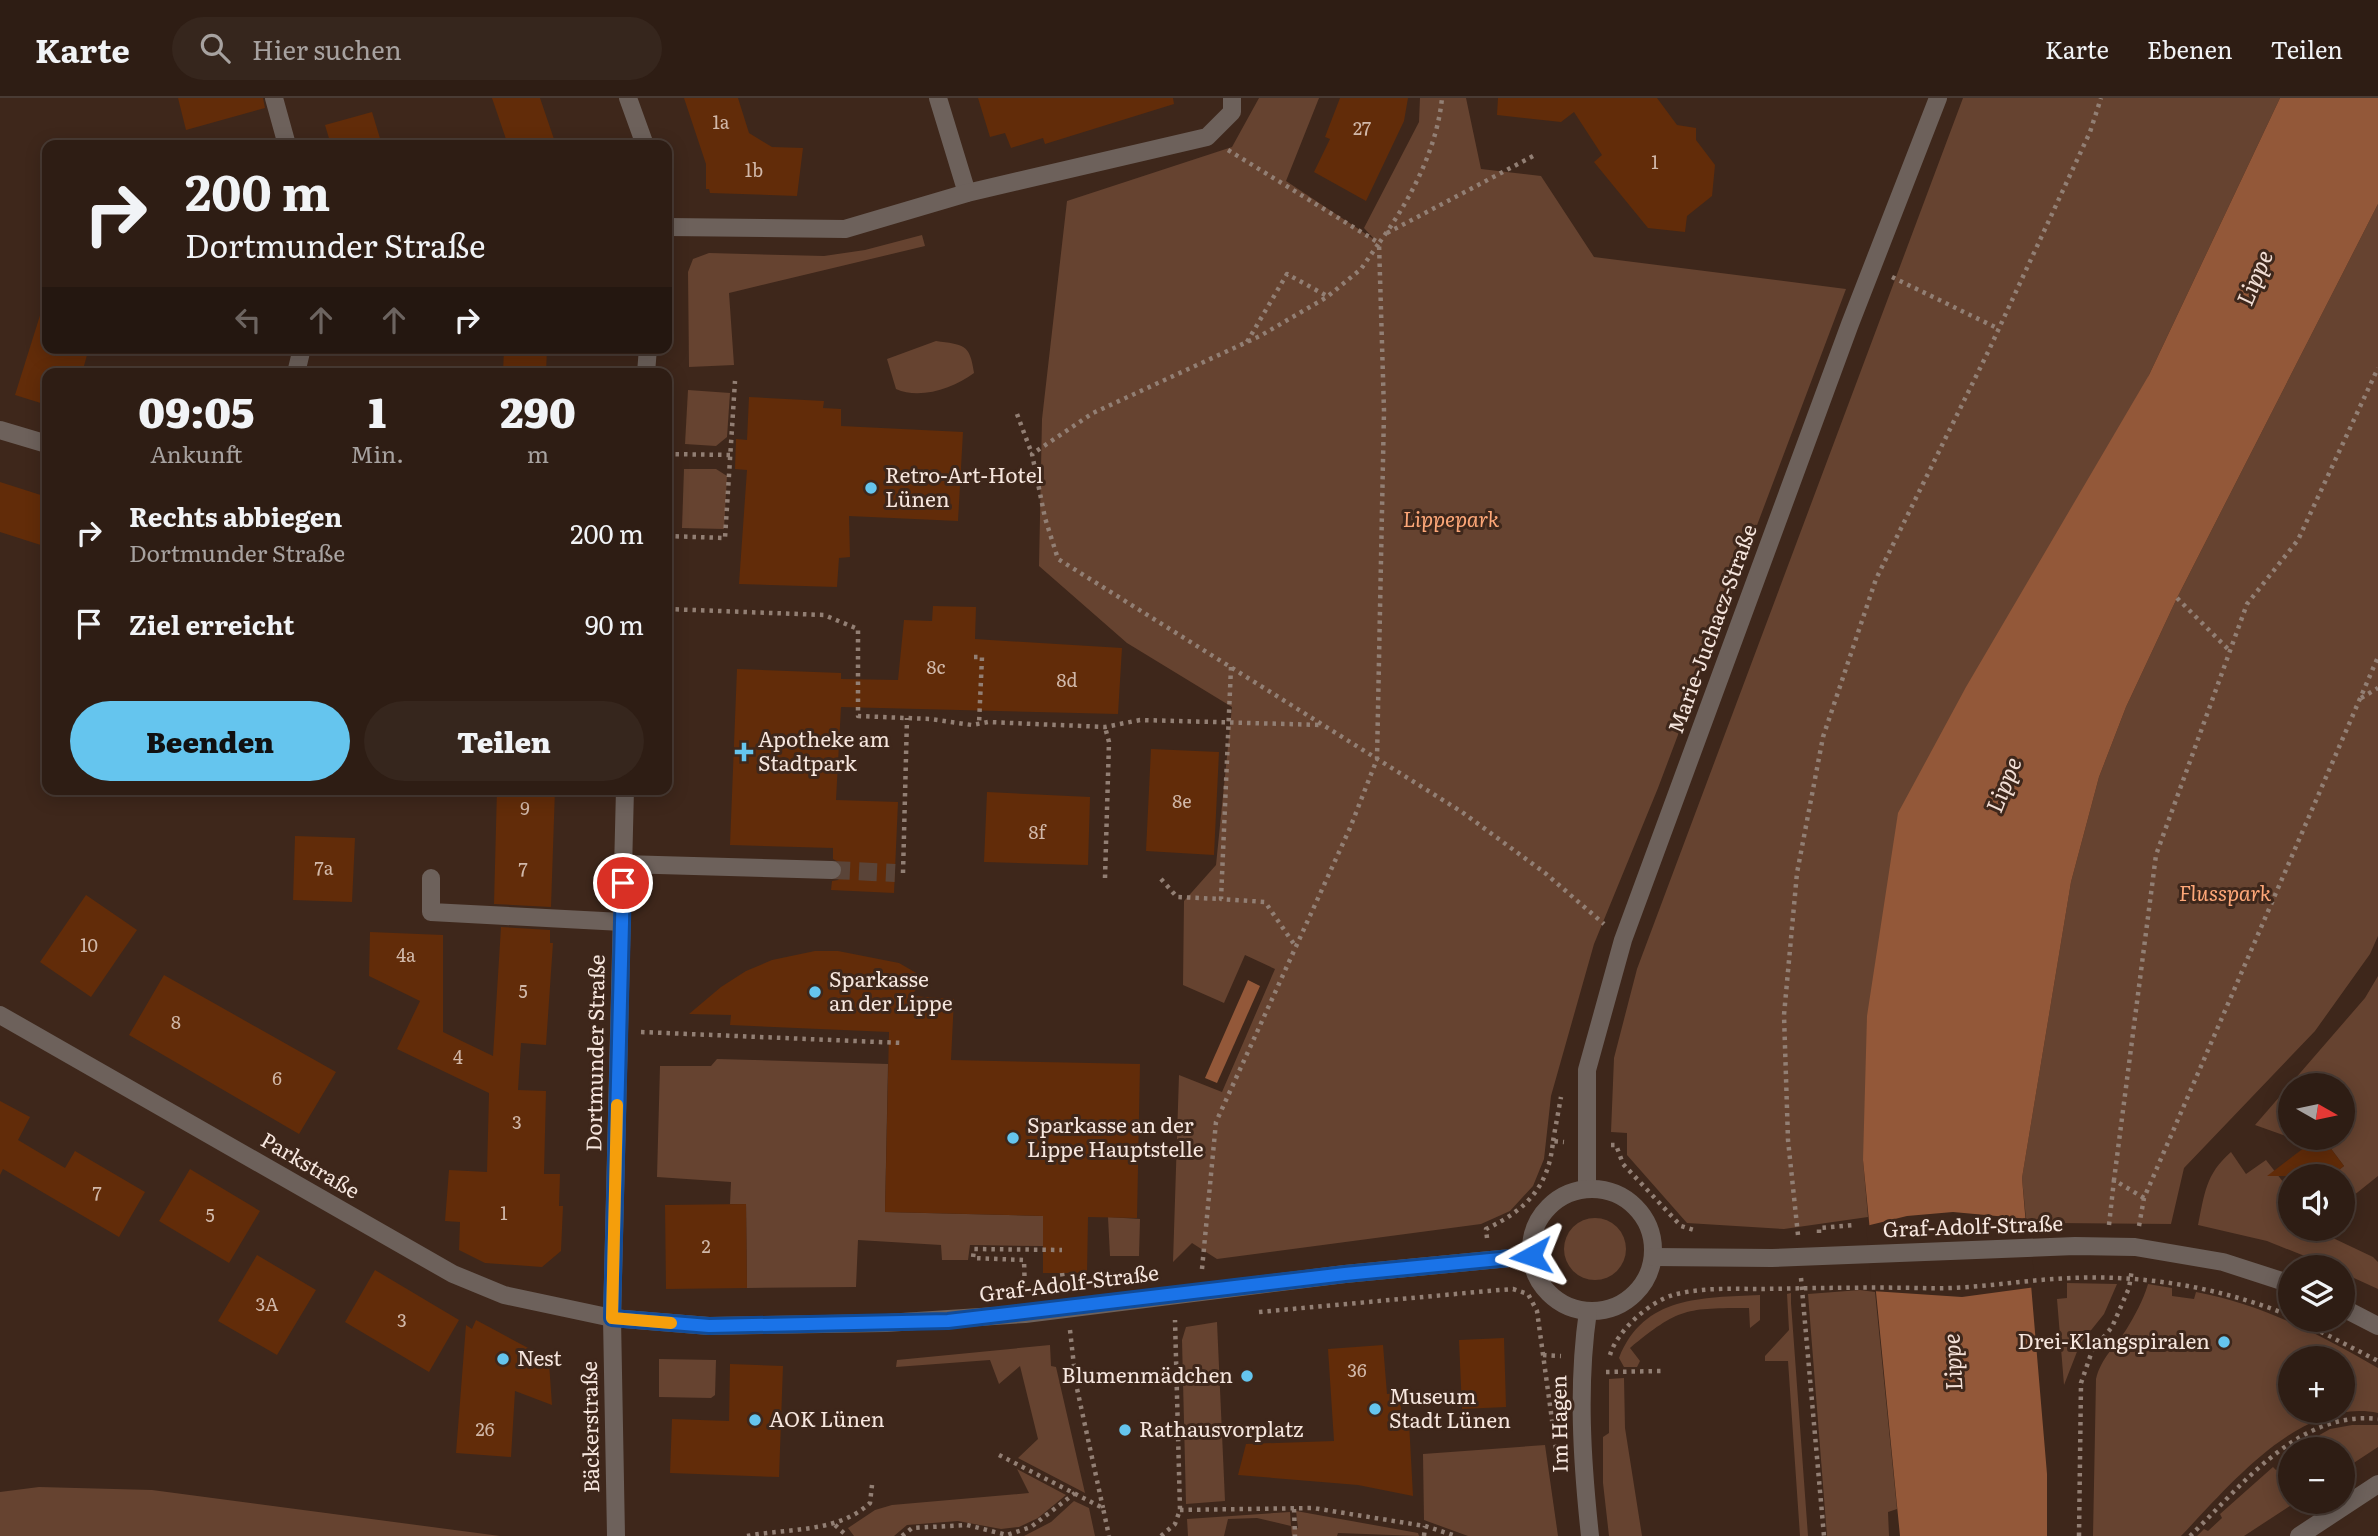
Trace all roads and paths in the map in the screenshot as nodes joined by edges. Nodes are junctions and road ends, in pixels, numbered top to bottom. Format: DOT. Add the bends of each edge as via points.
graph roads {
  1 [pos="274,98"];
  2 [pos="628,98"];
  3 [pos="938,98"];
  4 [pos="1232,98"];
  5 [pos="1441,98"];
  6 [pos="1938,98"];
  7 [pos="2101,98"];
  8 [pos="1207,137"];
  9 [pos="286,140"];
  10 [pos="643,140"];
  11 [pos="1536,154"];
  12 [pos="967,193"];
  13 [pos="672,227"];
  14 [pos="1386,233"];
  15 [pos="1379,243"];
  16 [pos="1873,267"];
  17 [pos="1327,297"];
  18 [pos="1999,329"];
  19 [pos="1247,342"];
  20 [pos="2378,368"];
  21 [pos="735,381"];
  22 [pos="1017,414"];
  23 [pos="0,430"];
  24 [pos="42,443"];
  25 [pos="672,454"];
  26 [pos="1032,454"];
  27 [pos="730,456"];
  28 [pos="672,536"];
  29 [pos="2177,598"];
  30 [pos="672,610"];
  31 [pos="2228,649"];
  32 [pos="974,657"];
  33 [pos="2378,657"];
  34 [pos="1231,666"];
  35 [pos="2378,688"];
  36 [pos="2361,698"];
  37 [pos="908,718"];
  38 [pos="1229,723"];
  39 [pos="979,724"];
  40 [pos="1324,726"];
  41 [pos="1105,727"];
  42 [pos="1377,759"];
  43 [pos="625,795"];
  44 [pos="623,864"];
  45 [pos="832,870"];
  46 [pos="903,873"];
  47 [pos="431,877"];
  48 [pos="1105,877"];
  49 [pos="1161,879"];
  50 [pos="1221,899"];
  51 [pos="622,922"];
  52 [pos="1623,940"];
  53 [pos="1296,947"];
  54 [pos="0,1015"];
  55 [pos="619,1031"];
  56 [pos="904,1043"];
  57 [pos="2114,1180"];
  58 [pos="1587,1188"];
  59 [pos="2144,1198"];
  60 [pos="1855,1225"];
  61 [pos="1819,1228"];
  62 [pos="2108,1229"];
  63 [pos="2135,1247"];
  64 [pos="1062,1250"];
  65 [pos="1531,1256"];
  66 [pos="1653,1256"];
  67 [pos="1799,1256"];
  68 [pos="2131,1277"];
  69 [pos="2278,1280"];
  70 [pos="1802,1287"];
  71 [pos="1199,1291"];
  72 [pos="1173,1294"];
  73 [pos="1067,1309"];
  74 [pos="1588,1311"];
  75 [pos="2278,1311"];
  76 [pos="1256,1312"];
  77 [pos="1025,1314"];
  78 [pos="2355,1314"];
  79 [pos="612,1318"];
  80 [pos="1188,1318"];
  81 [pos="1175,1320"];
  82 [pos="2378,1326"];
  83 [pos="2321,1332"];
  84 [pos="1543,1355"];
  85 [pos="1581,1356"];
  86 [pos="1608,1359"];
  87 [pos="2378,1361"];
  88 [pos="1664,1371"];
  89 [pos="2378,1419"];
  90 [pos="999,1455"];
  91 [pos="2378,1484"];
  92 [pos="872,1485"];
  93 [pos="1075,1493"];
  94 [pos="1103,1508"];
  95 [pos="1294,1508"];
  96 [pos="1180,1510"];
  97 [pos="835,1525"];
  98 [pos="1425,1526"];
  99 [pos="1031,1527"];
  100 [pos="616,1536"];
  101 [pos="747,1536"];
  102 [pos="847,1536"];
  103 [pos="902,1536"];
  104 [pos="1027,1536"];
  105 [pos="1109,1536"];
  106 [pos="1161,1536"];
  107 [pos="1295,1536"];
  108 [pos="1424,1536"];
  109 [pos="1456,1536"];
  110 [pos="1590,1536"];
  111 [pos="1824,1536"];
  112 [pos="2079,1536"];
  113 [pos="2190,1536"];
  114 [pos="2299,1536"];
  1 -- 9 [label="street"];
  2 -- 10 [label="street"];
  3 -- 12 [label="street"];
  4 -- 8 [label="street" via="1232,112"];
  5 -- 14 [label="path" via="1430,150 1403,209"];
  6 -- 16 [label="street, Marie-Juchacz-Straße"];
  7 -- 18 [label="path" via="2090,132"];
  8 -- 12 [label="street"];
  8 -- 15 [label="path"];
  11 -- 14 [label="path"];
  12 -- 13 [label="street" via="845,229"];
  14 -- 15 [label="path"];
  15 -- 17 [label="path" via="1361,269"];
  15 -- 42 [label="path" via="1384,424"];
  16 -- 18 [label="path"];
  16 -- 52 [label="street, Marie-Juchacz-Straße"];
  17 -- 19 [label="path"];
  17 -- 19 [label="path" via="1287,274"];
  18 -- 67 [label="path" via="1876,579 1823,737 1797,873 1784,1015 1788,1140"];
  19 -- 26 [label="path" via="1093,413"];
  20 -- 31 [label="path" via="2298,540 2247,604"];
  21 -- 27 [label="path"];
  22 -- 26 [label="path"];
  23 -- 24 [label="street"];
  25 -- 27 [label="path"];
  26 -- 34 [label="path" via="1058,559"];
  27 -- 28 [label="path" via="725,538"];
  29 -- 31 [label="path"];
  30 -- 37 [label="path" via="824,615 858,629 858,716"];
  31 -- 57 [label="path" via="2156,855"];
  32 -- 39 [label="path" via="982,657"];
  33 -- 36 [label="path"];
  34 -- 38 [label="path"];
  34 -- 40 [label="path"];
  35 -- 36 [label="path"];
  36 -- 59 [label="path"];
  37 -- 39 [label="path"];
  37 -- 46 [label="path"];
  38 -- 40 [label="path"];
  38 -- 41 [label="path" via="1140,720"];
  38 -- 50 [label="path"];
  39 -- 41 [label="path"];
  40 -- 42 [label="path"];
  41 -- 48 [label="path" via="1109,742"];
  42 -- 52 [label="path" via="1462,812 1545,873"];
  42 -- 53 [label="path"];
  43 -- 44 [label="street, Dortmunder Straße"];
  44 -- 45 [label="street"];
  44 -- 51 [label="street, Dortmunder Straße"];
  47 -- 51 [label="street" via="431,912"];
  49 -- 50 [label="path" via="1177,897"];
  50 -- 53 [label="path" via="1265,902"];
  51 -- 55 [label="street, Dortmunder Straße"];
  52 -- 58 [label="street, Marie-Juchacz-Straße" via="1587,1070"];
  53 -- 71 [label="path" via="1216,1122"];
  54 -- 79 [label="street, Parkstraße" via="453,1274 504,1295"];
  55 -- 56 [label="path"];
  55 -- 79 [label="street, Dortmunder Straße"];
  57 -- 59 [label="path"];
  57 -- 62 [label="path"];
  58 -- 65 [label="street" via="1556,1199 1544,1210 1531,1240"];
  58 -- 66 [label="street" via="1613,1193 1636,1207 1652,1238"];
  59 -- 63 [label="path"];
  60 -- 61 [label="path"];
  63 -- 67 [label="street, Graf-Adolf-Straße"];
  63 -- 68 [label="path"];
  63 -- 69 [label="street, Graf-Adolf-Straße" via="2223,1262"];
  64 -- 77 [label="path" via="974,1249 973,1258 1024,1259"];
  65 -- 71 [label="street, Graf-Adolf-Straße"];
  65 -- 74 [label="street" via="1549,1294 1560,1303"];
  66 -- 67 [label="street, Graf-Adolf-Straße"];
  66 -- 74 [label="street" via="1648,1275 1624,1302"];
  67 -- 70 [label="path"];
  68 -- 70 [label="path" via="1924,1289"];
  68 -- 75 [label="path" via="2171,1281"];
  68 -- 112 [label="path" via="2112,1327 2092,1350 2081,1383"];
  70 -- 86 [label="path" via="1703,1290 1671,1296 1634,1320 1615,1339"];
  70 -- 111 [label="path"];
  71 -- 72 [label="street, Graf-Adolf-Straße"];
  72 -- 73 [label="street, Graf-Adolf-Straße"];
  72 -- 81 [label="path"];
  73 -- 77 [label="street, Graf-Adolf-Straße"];
  73 -- 94 [label="path" via="1076,1384"];
  74 -- 85 [label="street, Im Hagen"];
  76 -- 84 [label="path" via="1513,1289 1528,1294 1537,1311"];
  77 -- 79 [label="street, Graf-Adolf-Straße" via="886,1324 709,1326"];
  78 -- 82 [label="street"];
  79 -- 100 [label="street, Bäckerstraße"];
  80 -- 81 [label="path"];
  81 -- 96 [label="path"];
  83 -- 87 [label="path"];
  85 -- 86 [label="path"];
  85 -- 110 [label="street, Im Hagen"];
  86 -- 88 [label="path" via="1606,1373"];
  89 -- 113 [label="path" via="2336,1419 2288,1443"];
  90 -- 93 [label="path"];
  91 -- 114 [label="street"];
  92 -- 97 [label="path" via="870,1503 857,1516"];
  93 -- 94 [label="path"];
  93 -- 99 [label="path"];
  94 -- 105 [label="path"];
  95 -- 96 [label="path"];
  95 -- 98 [label="path"];
  95 -- 107 [label="path"];
  96 -- 106 [label="path" via="1175,1524"];
  97 -- 101 [label="path"];
  97 -- 102 [label="path"];
  98 -- 108 [label="path"];
  98 -- 109 [label="path"];
  99 -- 103 [label="path" via="1007,1535 967,1525 912,1528"];
  99 -- 104 [label="path"];
}
